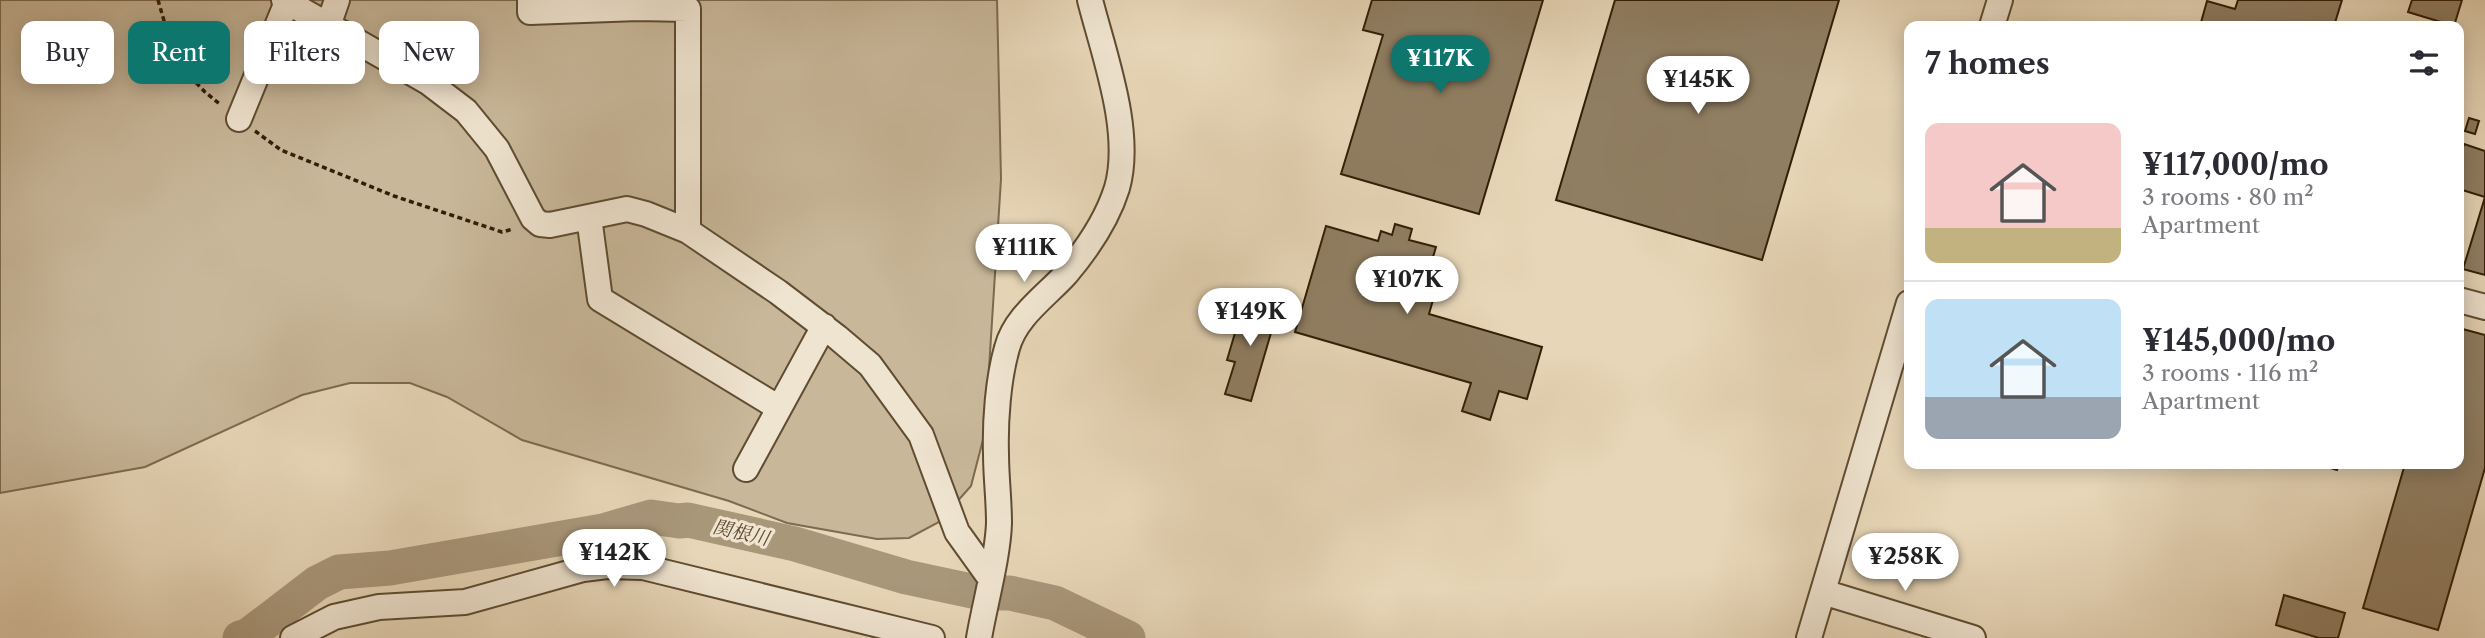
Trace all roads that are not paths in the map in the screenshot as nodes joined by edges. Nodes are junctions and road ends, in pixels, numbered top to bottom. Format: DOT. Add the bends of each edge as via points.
graph roads {
  1 [pos="337,0"];
  2 [pos="530,0"];
  3 [pos="1090,0"];
  4 [pos="2000,0"];
  5 [pos="285,1"];
  6 [pos="638,4"];
  7 [pos="319,21"];
  8 [pos="330,21"];
  9 [pos="1994,21"];
  10 [pos="365,47"];
  11 [pos="239,119"];
  12 [pos="589,217"];
  13 [pos="688,231"];
  14 [pos="2464,301"];
  15 [pos="2485,307"];
  16 [pos="1904,320"];
  17 [pos="824,326"];
  18 [pos="779,408"];
  19 [pos="746,469"];
  20 [pos="990,578"];
  21 [pos="1823,592"];
  22 [pos="293,638"];
  23 [pos="932,638"];
  24 [pos="979,638"];
  25 [pos="1809,638"];
  26 [pos="1973,638"];
  1 -- 8 [label="street"];
  2 -- 6 [label="street" via="530,12"];
  3 -- 20 [label="street" via="1119,116 1118,186 1107,215 1084,252 1023,316 1007,345 996,452 999,526"];
  4 -- 9 [label="street"];
  5 -- 7 [label="street"];
  5 -- 11 [label="street"];
  6 -- 13 [label="street" via="688,9"];
  10 -- 12 [label="street" via="428,82 466,111 497,149 540,224"];
  12 -- 13 [label="street" via="627,209"];
  12 -- 18 [label="street" via="600,299"];
  13 -- 17 [label="street"];
  14 -- 15 [label="street"];
  16 -- 21 [label="street"];
  17 -- 18 [label="street"];
  17 -- 20 [label="street" via="870,365 921,435 957,532"];
  18 -- 19 [label="street"];
  20 -- 24 [label="street"];
  21 -- 25 [label="street"];
  21 -- 26 [label="street"];
  22 -- 23 [label="street" via="334,617 379,607 465,602 607,566 643,567"];
}
